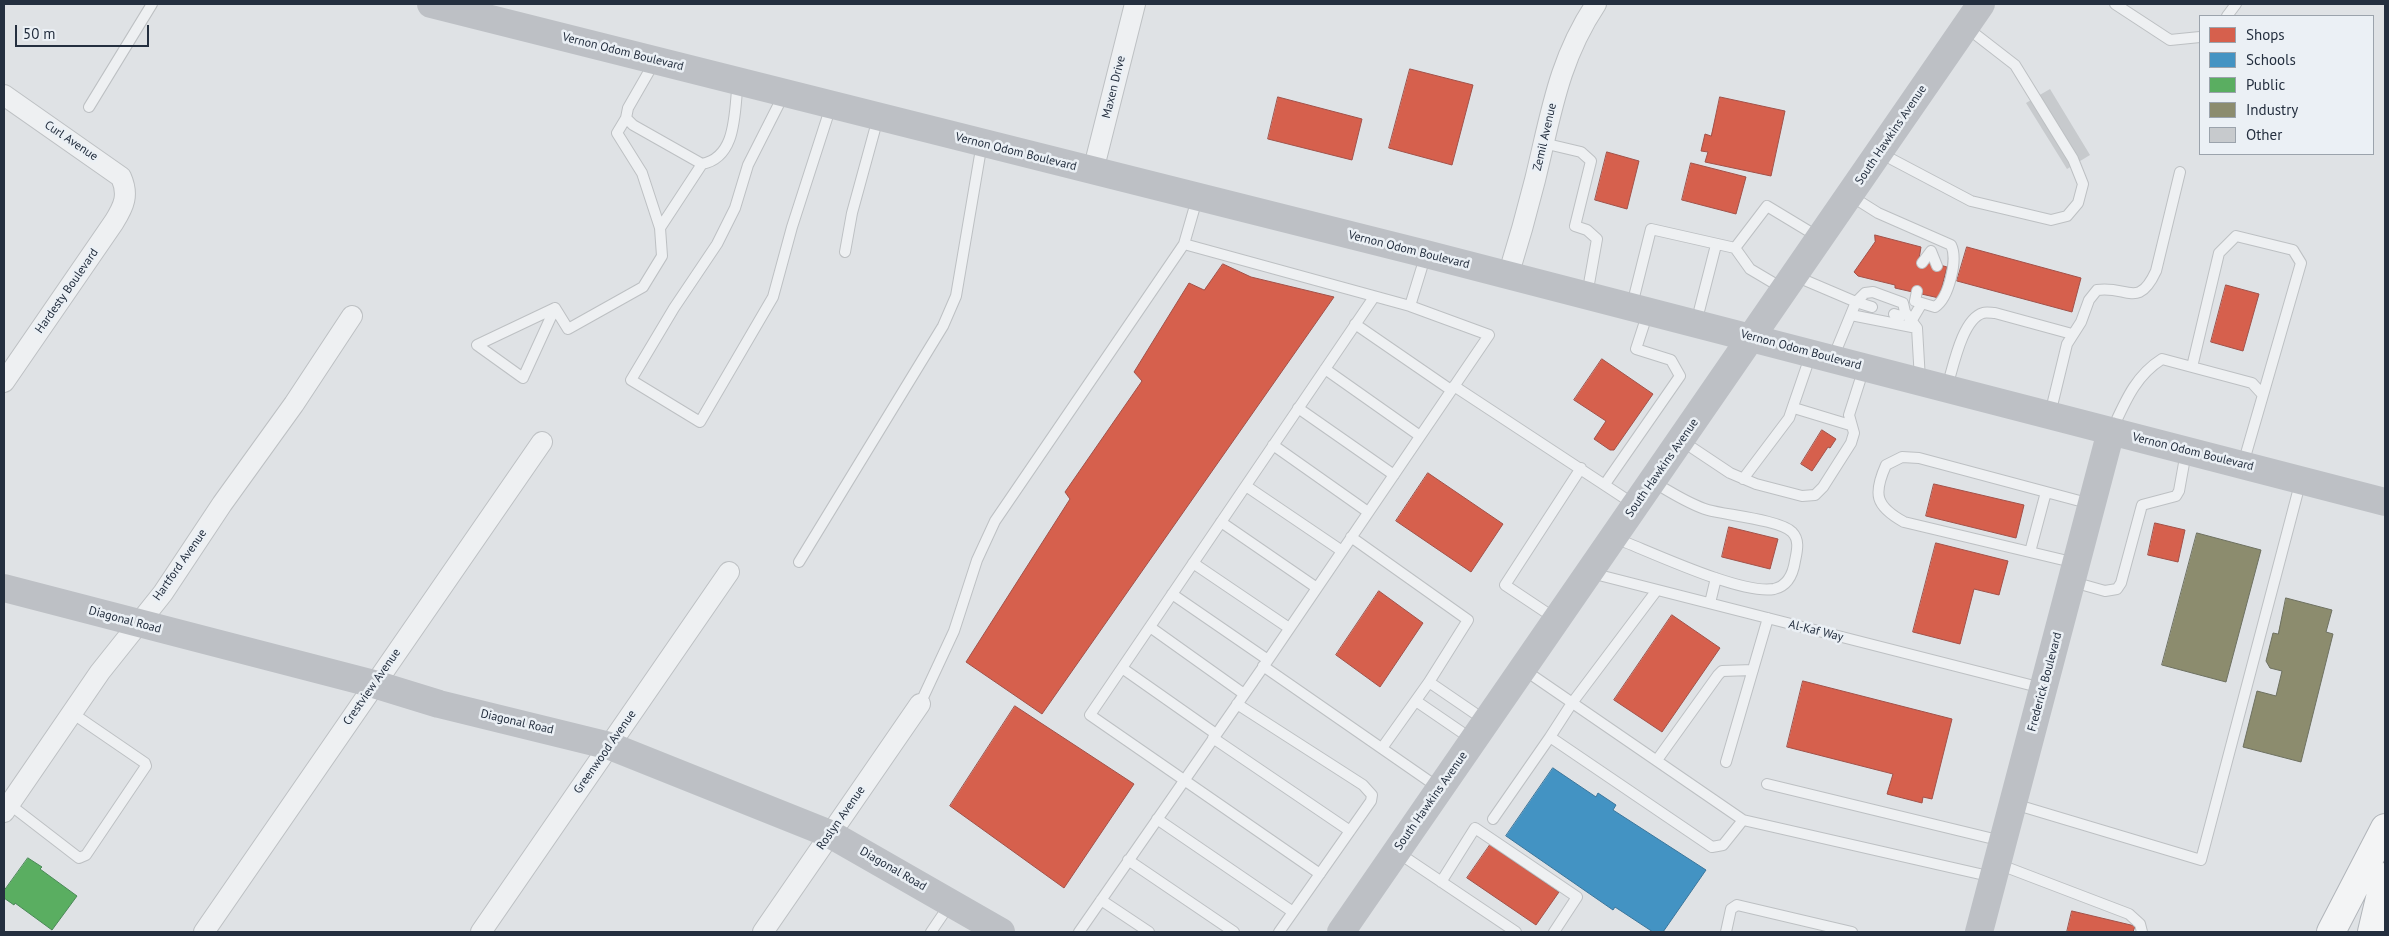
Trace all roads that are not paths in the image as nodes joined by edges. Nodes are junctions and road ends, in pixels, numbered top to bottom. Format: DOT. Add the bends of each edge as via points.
graph roads {
  1 [pos="152,4"];
  2 [pos="431,4"];
  3 [pos="1135,4"];
  4 [pos="1596,4"];
  5 [pos="1981,4"];
  6 [pos="2115,4"];
  7 [pos="2236,4"];
  8 [pos="2227,15"];
  9 [pos="1965,27"];
  10 [pos="2199,38"];
  11 [pos="655,60"];
  12 [pos="738,81"];
  13 [pos="784,93"];
  14 [pos="4,95"];
  15 [pos="831,105"];
  16 [pos="90,107"];
  17 [pos="878,117"];
  18 [pos="626,118"];
  19 [pos="982,143"];
  20 [pos="1543,143"];
  21 [pos="1879,152"];
  22 [pos="702,164"];
  23 [pos="1093,171"];
  24 [pos="2180,172"];
  25 [pos="1850,195"];
  26 [pos="126,196"];
  27 [pos="1198,197"];
  28 [pos="660,228"];
  29 [pos="1934,237"];
  30 [pos="1820,238"];
  31 [pos="1184,244"];
  32 [pos="1716,245"];
  33 [pos="1735,248"];
  34 [pos="1931,251"];
  35 [pos="845,252"];
  36 [pos="1426,254"];
  37 [pos="1922,262"];
  38 [pos="1937,266"];
  39 [pos="1508,276"];
  40 [pos="1790,283"];
  41 [pos="1917,291"];
  42 [pos="1587,296"];
  43 [pos="1374,297"];
  44 [pos="1858,300"];
  45 [pos="1927,301"];
  46 [pos="1872,303"];
  47 [pos="1410,306"];
  48 [pos="555,308"];
  49 [pos="1640,309"];
  50 [pos="1851,315"];
  51 [pos="352,316"];
  52 [pos="1905,316"];
  53 [pos="1696,323"];
  54 [pos="1355,324"];
  55 [pos="2072,334"];
  56 [pos="1753,338"];
  57 [pos="1822,356"];
  58 [pos="1864,367"];
  59 [pos="2192,367"];
  60 [pos="1324,370"];
  61 [pos="1920,381"];
  62 [pos="4,382"];
  63 [pos="1453,388"];
  64 [pos="1946,388"];
  65 [pos="2264,395"];
  66 [pos="1298,408"];
  67 [pos="1794,408"];
  68 [pos="2049,415"];
  69 [pos="1850,425"];
  70 [pos="2111,431"];
  71 [pos="1420,436"];
  72 [pos="1681,440"];
  73 [pos="542,442"];
  74 [pos="1273,445"];
  75 [pos="2186,451"];
  76 [pos="2243,465"];
  77 [pos="1581,468"];
  78 [pos="1394,475"];
  79 [pos="1743,478"];
  80 [pos="2301,480"];
  81 [pos="1652,482"];
  82 [pos="1606,484"];
  83 [pos="1246,486"];
  84 [pos="2046,492"];
  85 [pos="2385,502"];
  86 [pos="2092,504"];
  87 [pos="1636,505"];
  88 [pos="1368,512"];
  89 [pos="1221,522"];
  90 [pos="1351,537"];
  91 [pos="1614,537"];
  92 [pos="1342,551"];
  93 [pos="2030,552"];
  94 [pos="800,562"];
  95 [pos="1193,563"];
  96 [pos="729,572"];
  97 [pos="2074,572"];
  98 [pos="1589,573"];
  99 [pos="1716,578"];
  100 [pos="4,588"];
  101 [pos="1316,588"];
  102 [pos="1658,590"];
  103 [pos="1172,594"];
  104 [pos="1710,604"];
  105 [pos="1768,618"];
  106 [pos="1557,620"];
  107 [pos="137,624"];
  108 [pos="1150,627"];
  109 [pos="1289,628"];
  110 [pos="1266,663"];
  111 [pos="1122,668"];
  112 [pos="1523,669"];
  113 [pos="1753,670"];
  114 [pos="1429,682"];
  115 [pos="374,684"];
  116 [pos="2044,688"];
  117 [pos="1244,694"];
  118 [pos="1416,701"];
  119 [pos="1572,703"];
  120 [pos="920,704"];
  121 [pos="1237,704"];
  122 [pos="72,713"];
  123 [pos="1480,731"];
  124 [pos="1215,736"];
  125 [pos="1550,737"];
  126 [pos="610,746"];
  127 [pos="1382,748"];
  128 [pos="1657,760"];
  129 [pos="1726,762"];
  130 [pos="1185,780"];
  131 [pos="1768,784"];
  132 [pos="1439,789"];
  133 [pos="2013,804"];
  134 [pos="7,808"];
  135 [pos="1157,819"];
  136 [pos="1493,819"];
  137 [pos="1743,820"];
  138 [pos="2385,828"];
  139 [pos="1350,831"];
  140 [pos="830,834"];
  141 [pos="1396,851"];
  142 [pos="1128,860"];
  143 [pos="1998,860"];
  144 [pos="1320,874"];
  145 [pos="2385,876"];
  146 [pos="1441,882"];
  147 [pos="1101,900"];
  148 [pos="950,902"];
  149 [pos="1293,912"];
  150 [pos="204,932"];
  151 [pos="481,932"];
  152 [pos="763,932"];
  153 [pos="931,932"];
  154 [pos="1001,932"];
  155 [pos="1079,932"];
  156 [pos="1149,932"];
  157 [pos="1234,932"];
  158 [pos="1279,932"];
  159 [pos="1341,932"];
  160 [pos="1516,932"];
  161 [pos="1554,932"];
  162 [pos="1726,932"];
  163 [pos="1852,932"];
  164 [pos="1979,932"];
  165 [pos="2142,932"];
  166 [pos="2331,932"];
  167 [pos="2372,932"];
  1 -- 16 [label="lane"];
  2 -- 11 [label="street, Vernon Odom Boulevard"];
  3 -- 23 [label="street, Maxen Drive"];
  4 -- 20 [label="street, Zemil Avenue" via="1576,36 1559,78"];
  5 -- 9 [label="street, South Hawkins Avenue"];
  6 -- 10 [label="lane" via="2170,40"];
  7 -- 8 [label="lane"];
  9 -- 21 [label="street, South Hawkins Avenue"];
  9 -- 21 [label="lane" via="2015,65 2073,159 2083,184 2078,203 2068,216 2050,220 1970,202"];
  11 -- 12 [label="street, Vernon Odom Boulevard"];
  11 -- 18 [label="lane"];
  12 -- 13 [label="street, Vernon Odom Boulevard"];
  12 -- 22 [label="lane" via="730,140 715,160"];
  13 -- 15 [label="street, Vernon Odom Boulevard"];
  13 -- 15 [label="lane" via="748,165 735,208 717,244 674,308 632,380 700,422 773,297"];
  14 -- 26 [label="street, Curl Avenue" via="121,176"];
  15 -- 17 [label="street, Vernon Odom Boulevard"];
  17 -- 19 [label="street, Vernon Odom Boulevard"];
  17 -- 35 [label="lane"];
  18 -- 22 [label="lane"];
  18 -- 28 [label="lane" via="616,133 642,173"];
  19 -- 23 [label="street, Vernon Odom Boulevard"];
  19 -- 94 [label="lane" via="956,296 943,326"];
  20 -- 39 [label="street, Zemil Avenue"];
  20 -- 42 [label="lane" via="1581,152 1591,161 1576,226 1597,239"];
  21 -- 25 [label="street, South Hawkins Avenue"];
  22 -- 28 [label="lane"];
  23 -- 27 [label="street, Vernon Odom Boulevard"];
  24 -- 55 [label="lane" via="2150,284 2141,293 2097,290 2089,300 2082,322"];
  25 -- 29 [label="lane" via="1878,213"];
  25 -- 30 [label="street, South Hawkins Avenue"];
  26 -- 62 [label="street, Hardesty Boulevard" via="114,222"];
  27 -- 31 [label="lane"];
  27 -- 36 [label="street, Vernon Odom Boulevard"];
  28 -- 48 [label="lane" via="662,256 643,287 568,328"];
  29 -- 34 [label="lane"];
  29 -- 45 [label="lane" via="1951,245 1954,262 1945,297 1935,307"];
  30 -- 33 [label="lane" via="1767,206"];
  30 -- 40 [label="street, South Hawkins Avenue"];
  31 -- 43 [label="lane"];
  31 -- 120 [label="lane" via="995,521 977,560 954,631"];
  32 -- 33 [label="lane"];
  32 -- 49 [label="lane" via="1651,229"];
  32 -- 53 [label="lane"];
  33 -- 40 [label="lane" via="1750,269"];
  34 -- 37 [label="lane"];
  34 -- 38 [label="lane"];
  36 -- 39 [label="street, Vernon Odom Boulevard"];
  36 -- 47 [label="lane"];
  39 -- 42 [label="street, Vernon Odom Boulevard"];
  40 -- 44 [label="lane"];
  40 -- 56 [label="street, South Hawkins Avenue"];
  41 -- 45 [label="lane" via="1915,301"];
  42 -- 49 [label="street, Vernon Odom Boulevard"];
  43 -- 47 [label="lane"];
  43 -- 54 [label="lane"];
  44 -- 46 [label="lane"];
  44 -- 50 [label="lane"];
  44 -- 52 [label="lane" via="1865,293 1873,292 1903,303"];
  45 -- 52 [label="lane"];
  47 -- 63 [label="lane" via="1489,335"];
  48 -- 48 [label="lane" via="547,312 477,346 523,378"];
  49 -- 53 [label="street, Vernon Odom Boulevard"];
  49 -- 82 [label="lane" via="1636,349 1671,360 1680,376"];
  50 -- 52 [label="lane"];
  50 -- 57 [label="lane"];
  51 -- 107 [label="street, Hartford Avenue" via="294,404"];
  52 -- 61 [label="lane"];
  53 -- 56 [label="street, Vernon Odom Boulevard"];
  54 -- 60 [label="lane"];
  54 -- 63 [label="lane"];
  55 -- 64 [label="lane" via="1995,313 1983,313 1964,332"];
  55 -- 68 [label="lane"];
  56 -- 57 [label="street, Vernon Odom Boulevard"];
  56 -- 72 [label="street, South Hawkins Avenue"];
  57 -- 58 [label="street, Vernon Odom Boulevard"];
  57 -- 67 [label="lane"];
  58 -- 61 [label="street, Vernon Odom Boulevard"];
  58 -- 69 [label="lane" via="1849,415"];
  59 -- 65 [label="lane" via="2252,382"];
  59 -- 65 [label="lane" via="2219,252 2236,236 2293,250 2302,264"];
  59 -- 70 [label="lane" via="2162,359 2149,368 2130,390"];
  60 -- 66 [label="lane"];
  60 -- 71 [label="lane"];
  61 -- 64 [label="street, Vernon Odom Boulevard"];
  63 -- 71 [label="lane"];
  63 -- 77 [label="lane"];
  64 -- 68 [label="street, Vernon Odom Boulevard"];
  65 -- 76 [label="lane"];
  66 -- 74 [label="lane"];
  66 -- 78 [label="lane"];
  67 -- 69 [label="lane"];
  67 -- 79 [label="lane"];
  68 -- 70 [label="street, Vernon Odom Boulevard"];
  69 -- 79 [label="lane" via="1854,433 1851,443 1815,495 1802,496"];
  70 -- 75 [label="street, Vernon Odom Boulevard"];
  70 -- 86 [label="street, Frederick Boulevard"];
  71 -- 78 [label="lane"];
  72 -- 79 [label="lane" via="1730,473"];
  72 -- 81 [label="street, South Hawkins Avenue"];
  73 -- 115 [label="street, Crestview Avenue"];
  74 -- 83 [label="lane"];
  74 -- 88 [label="lane"];
  75 -- 76 [label="street, Vernon Odom Boulevard"];
  75 -- 97 [label="lane" via="2176,496 2142,505 2117,590 2105,591"];
  76 -- 80 [label="street, Vernon Odom Boulevard"];
  77 -- 82 [label="lane"];
  77 -- 106 [label="lane" via="1505,585"];
  78 -- 88 [label="lane"];
  80 -- 85 [label="street, Vernon Odom Boulevard"];
  80 -- 133 [label="lane" via="2202,860"];
  81 -- 87 [label="street, South Hawkins Avenue"];
  81 -- 99 [label="lane" via="1708,510 1792,532 1798,544 1794,571 1788,582 1776,589 1760,590"];
  82 -- 87 [label="lane"];
  83 -- 89 [label="lane"];
  83 -- 92 [label="lane"];
  84 -- 86 [label="lane"];
  84 -- 93 [label="lane"];
  84 -- 93 [label="lane" via="1919,458 1902,458 1886,465 1877,486 1879,502 1904,522"];
  86 -- 97 [label="street, Frederick Boulevard"];
  87 -- 91 [label="street, South Hawkins Avenue"];
  88 -- 90 [label="lane"];
  89 -- 95 [label="lane"];
  89 -- 101 [label="lane"];
  90 -- 92 [label="lane"];
  90 -- 114 [label="lane" via="1468,620"];
  91 -- 98 [label="street, South Hawkins Avenue"];
  91 -- 99 [label="lane"];
  92 -- 101 [label="lane"];
  93 -- 97 [label="lane"];
  95 -- 103 [label="lane"];
  95 -- 109 [label="lane"];
  96 -- 126 [label="street, Greenwood Avenue"];
  97 -- 116 [label="street, Frederick Boulevard"];
  98 -- 102 [label="lane, Al-Kaf Way"];
  98 -- 106 [label="street, South Hawkins Avenue"];
  99 -- 104 [label="lane"];
  100 -- 107 [label="street, Diagonal Road"];
  101 -- 109 [label="lane"];
  102 -- 104 [label="lane, Al-Kaf Way"];
  102 -- 119 [label="lane"];
  103 -- 108 [label="lane"];
  103 -- 110 [label="lane"];
  104 -- 105 [label="lane, Al-Kaf Way"];
  105 -- 113 [label="lane"];
  105 -- 116 [label="lane, Al-Kaf Way"];
  106 -- 112 [label="street, South Hawkins Avenue"];
  107 -- 115 [label="street, Diagonal Road"];
  107 -- 122 [label="street, Hartford Avenue"];
  108 -- 111 [label="lane"];
  108 -- 117 [label="lane"];
  109 -- 110 [label="lane"];
  110 -- 117 [label="lane"];
  110 -- 127 [label="lane"];
  111 -- 124 [label="lane"];
  111 -- 130 [label="lane" via="1090,715"];
  112 -- 119 [label="lane"];
  112 -- 123 [label="street, South Hawkins Avenue"];
  113 -- 128 [label="lane" via="1718,675"];
  113 -- 129 [label="lane"];
  114 -- 118 [label="lane"];
  114 -- 123 [label="lane"];
  115 -- 126 [label="street, Diagonal Road" via="439,704"];
  115 -- 150 [label="street, Crestview Avenue"];
  116 -- 133 [label="street, Frederick Boulevard"];
  117 -- 121 [label="lane"];
  118 -- 123 [label="lane"];
  118 -- 127 [label="lane"];
  119 -- 125 [label="lane"];
  119 -- 128 [label="lane"];
  120 -- 140 [label="street, Roslyn Avenue"];
  121 -- 124 [label="lane"];
  121 -- 139 [label="lane" via="1368,790 1371,801"];
  122 -- 134 [label="street, Hartford Avenue"];
  122 -- 134 [label="lane" via="146,766 86,855 79,858"];
  123 -- 132 [label="street, South Hawkins Avenue"];
  124 -- 130 [label="lane"];
  124 -- 139 [label="lane"];
  125 -- 136 [label="lane"];
  125 -- 137 [label="lane" via="1712,847 1723,845"];
  126 -- 140 [label="street, Diagonal Road"];
  126 -- 151 [label="street, Greenwood Avenue"];
  127 -- 132 [label="lane"];
  128 -- 137 [label="lane"];
  130 -- 135 [label="lane"];
  130 -- 144 [label="lane"];
  131 -- 143 [label="lane"];
  132 -- 141 [label="street, South Hawkins Avenue"];
  133 -- 143 [label="street, Frederick Boulevard"];
  135 -- 142 [label="lane"];
  135 -- 149 [label="lane"];
  137 -- 143 [label="lane"];
  138 -- 166 [label="highway"];
  139 -- 144 [label="lane"];
  140 -- 148 [label="street, Diagonal Road"];
  140 -- 152 [label="street, Roslyn Avenue"];
  141 -- 146 [label="lane"];
  141 -- 159 [label="street, South Hawkins Avenue"];
  142 -- 147 [label="lane"];
  142 -- 157 [label="lane"];
  143 -- 164 [label="street, Frederick Boulevard"];
  143 -- 165 [label="lane" via="2129,914 2140,924"];
  144 -- 149 [label="lane"];
  145 -- 167 [label="highway"];
  146 -- 160 [label="lane"];
  146 -- 161 [label="lane" via="1475,828 1577,897"];
  147 -- 155 [label="lane"];
  147 -- 156 [label="lane"];
  148 -- 153 [label="lane"];
  148 -- 154 [label="street, Diagonal Road"];
  149 -- 158 [label="lane"];
  162 -- 163 [label="lane" via="1731,909 1737,905"];
}
